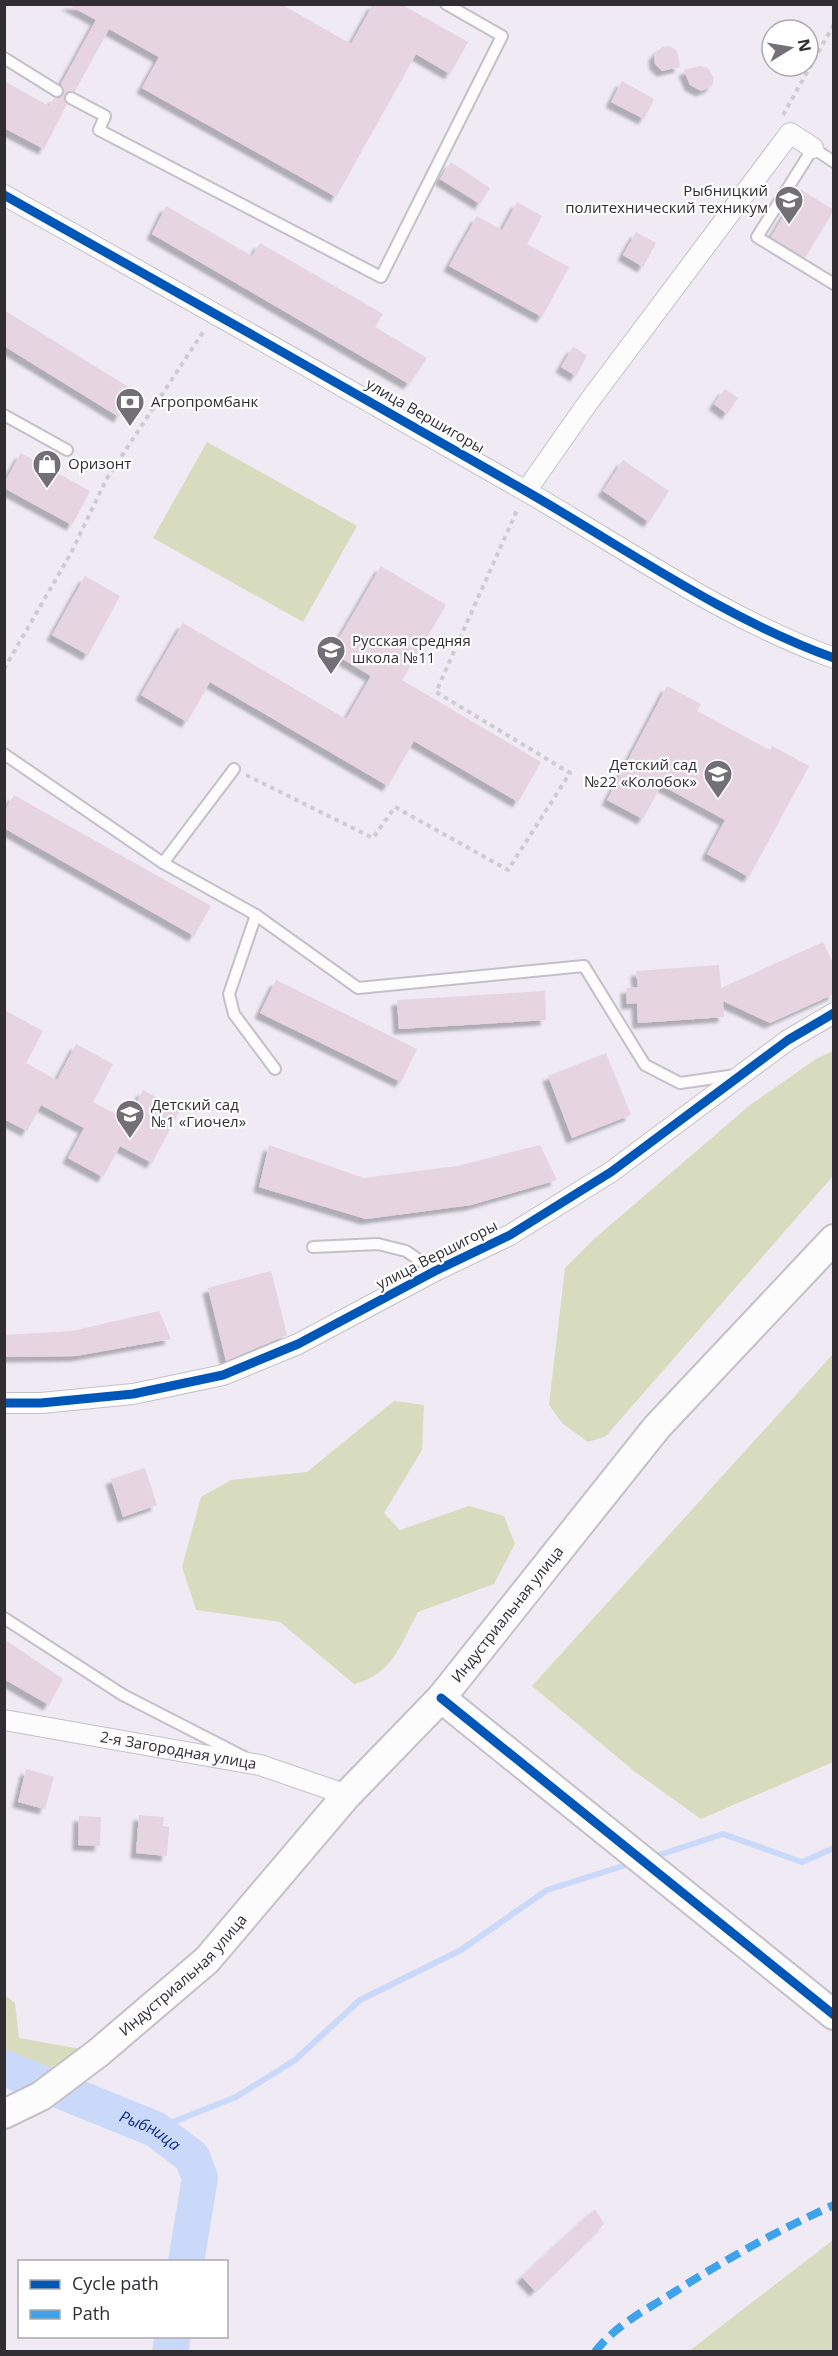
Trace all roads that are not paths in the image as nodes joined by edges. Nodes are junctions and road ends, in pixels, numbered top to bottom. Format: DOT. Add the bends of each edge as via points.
graph roads {
  1 [pos="446,4"];
  2 [pos="4,58"];
  3 [pos="57,91"];
  4 [pos="71,98"];
  5 [pos="813,148"];
  6 [pos="834,162"];
  7 [pos="4,195"];
  8 [pos="834,284"];
  9 [pos="4,415"];
  10 [pos="67,450"];
  11 [pos="526,491"];
  12 [pos="834,658"];
  13 [pos="4,754"];
  14 [pos="234,769"];
  15 [pos="164,863"];
  16 [pos="256,915"];
  17 [pos="834,1013"];
  18 [pos="275,1069"];
  19 [pos="743,1074"];
  20 [pos="834,1239"];
  21 [pos="313,1248"];
  22 [pos="435,1270"];
  23 [pos="4,1403"];
  24 [pos="4,1618"];
  25 [pos="441,1698"];
  26 [pos="4,1720"];
  27 [pos="260,1765"];
  28 [pos="347,1796"];
  29 [pos="834,2015"];
  30 [pos="4,2114"];
  1 -- 4 [label="lane" via="502,36 381,277 99,130 105,116"];
  2 -- 3 [label="lane"];
  5 -- 6 [label="lane"];
  5 -- 8 [label="lane" via="757,237"];
  5 -- 11 [label="street" via="790,133"];
  7 -- 11 [label="street, улица Вершигоры"];
  9 -- 10 [label="lane"];
  11 -- 12 [label="street, улица Вершигоры" via="773,635"];
  13 -- 15 [label="lane"];
  14 -- 15 [label="lane"];
  15 -- 16 [label="lane"];
  16 -- 18 [label="lane" via="229,994 234,1014"];
  16 -- 19 [label="lane" via="358,988 584,966 645,1065 680,1083"];
  17 -- 19 [label="street, улица Вершигоры" via="788,1040"];
  19 -- 22 [label="street, улица Вершигоры" via="611,1172 510,1235"];
  20 -- 25 [label="main road, Индустриальная улица" via="657,1428"];
  21 -- 22 [label="lane" via="378,1244 405,1251"];
  22 -- 23 [label="street, улица Вершигоры" via="298,1344 223,1375 133,1394"];
  24 -- 27 [label="lane" via="123,1695"];
  25 -- 28 [label="main road, Индустриальная улица"];
  25 -- 29 [label="main road"];
  26 -- 27 [label="street, 2-я Загородная улица"];
  27 -- 28 [label="street, 2-я Загородная улица"];
  28 -- 30 [label="main road, Индустриальная улица" via="225,1941 171,1992 41,2096"];
}
